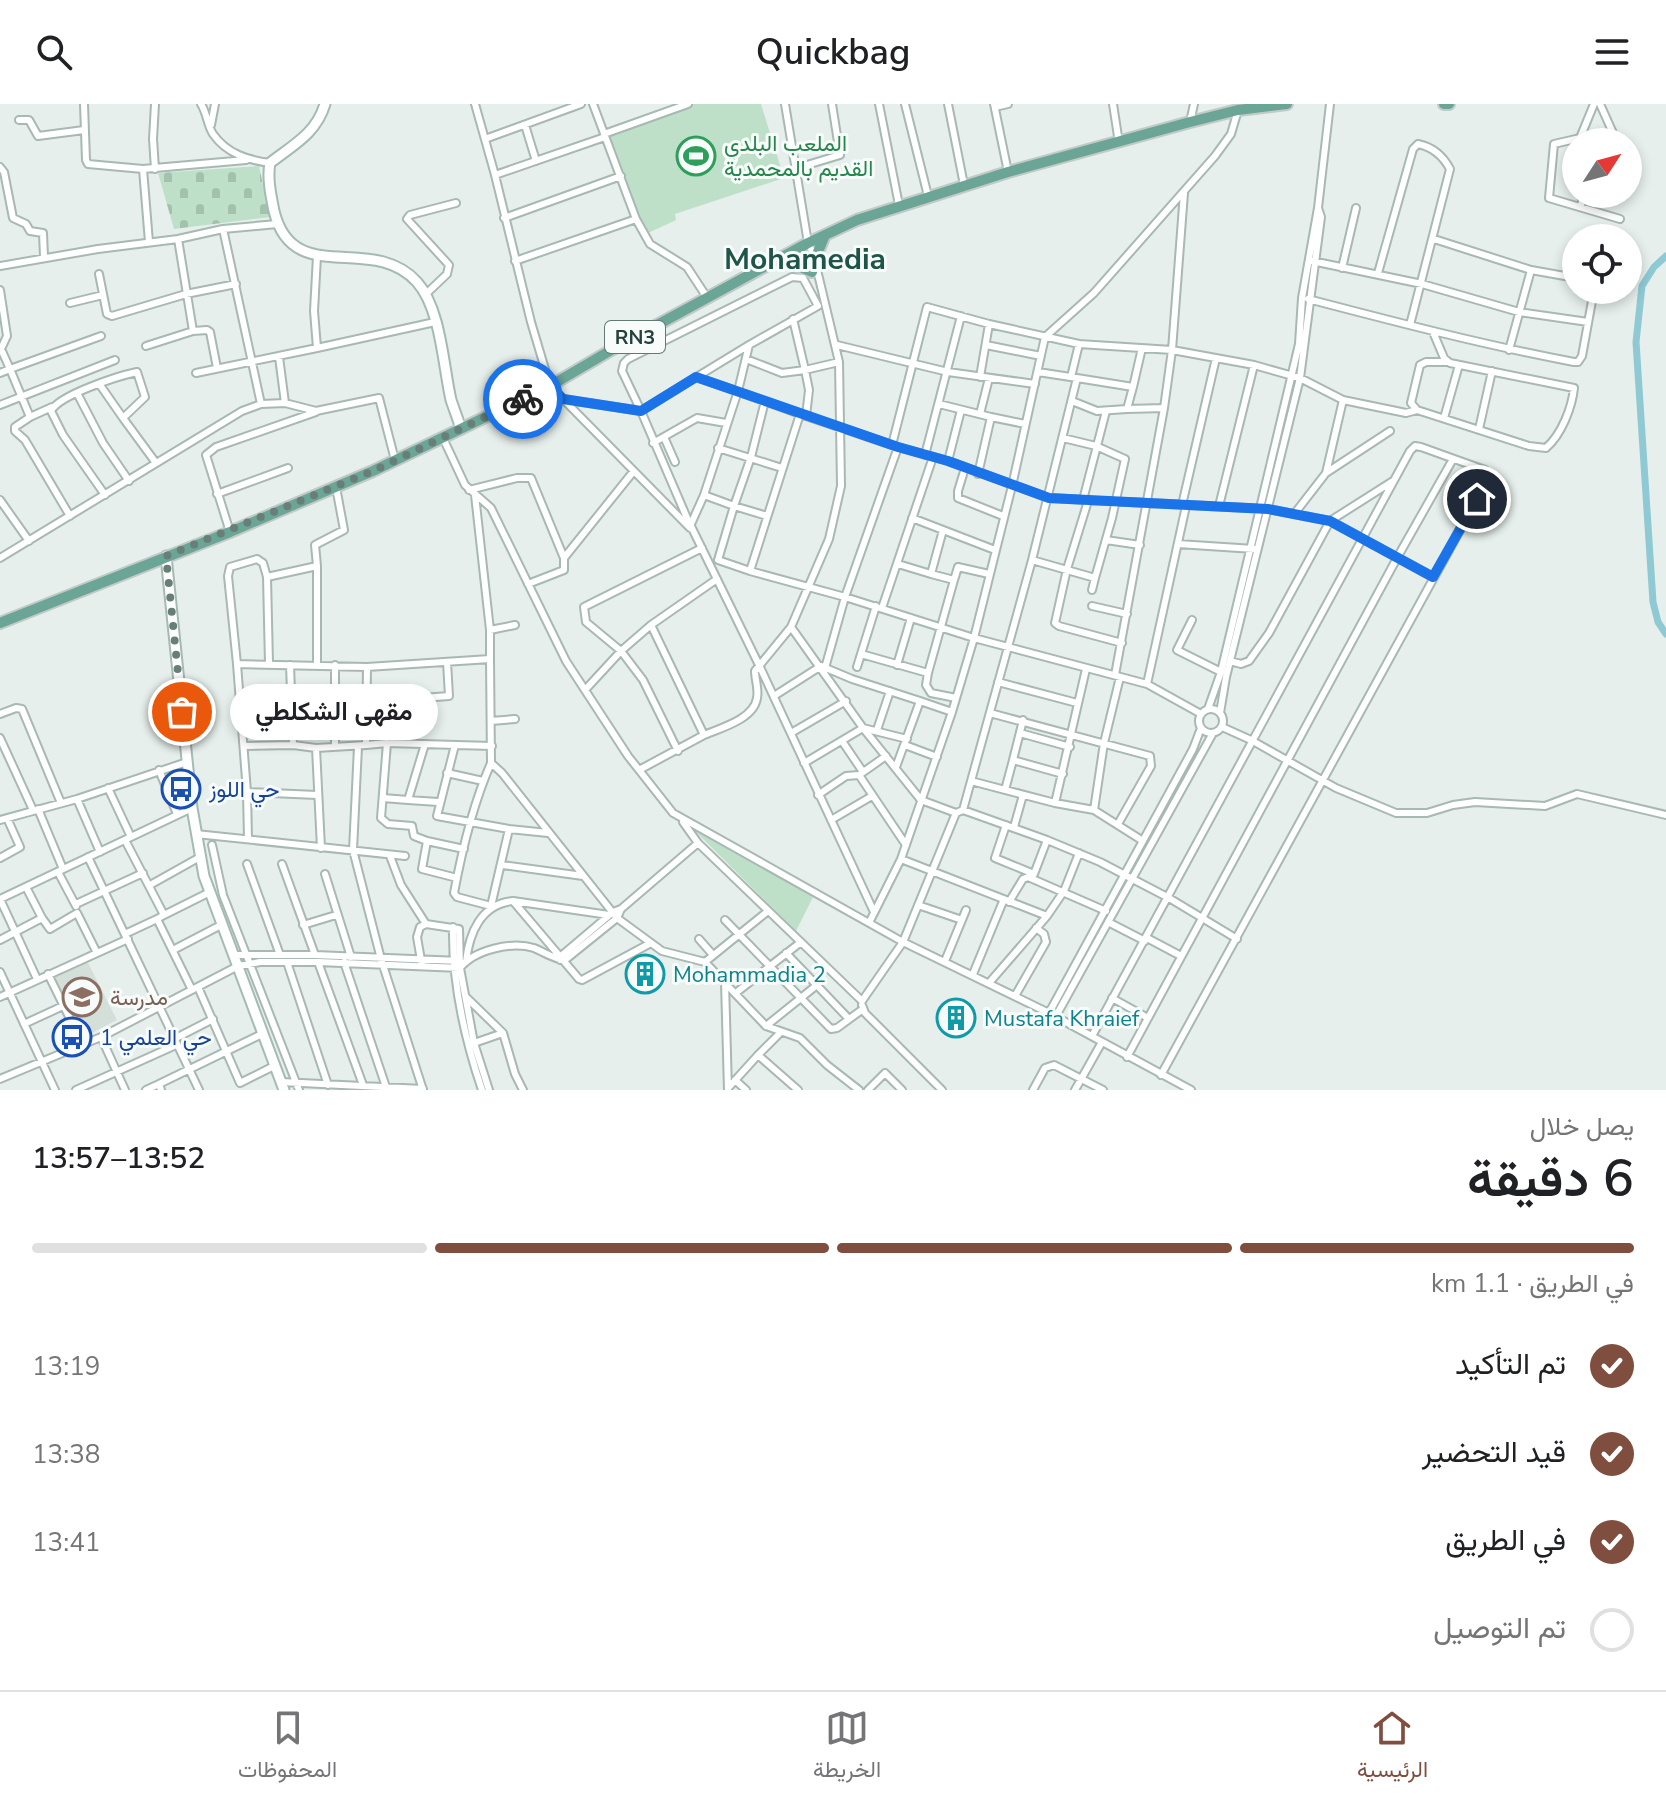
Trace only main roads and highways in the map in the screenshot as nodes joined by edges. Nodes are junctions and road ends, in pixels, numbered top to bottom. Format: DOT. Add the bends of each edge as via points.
graph roads {
  1 [pos="1287,104"];
  2 [pos="825,235"];
  3 [pos="815,259"];
  4 [pos="777,260"];
  5 [pos="815,274"];
  6 [pos="0,623"];
  1 -- 2 [label="main road, RN3" via="1238,110 1008,172 899,205"];
  2 -- 3 [label="main road"];
  2 -- 4 [label="main road, RN3"];
  4 -- 5 [label="main road"];
  4 -- 6 [label="main road, RN3" via="550,386 443,438 230,532"];
}
